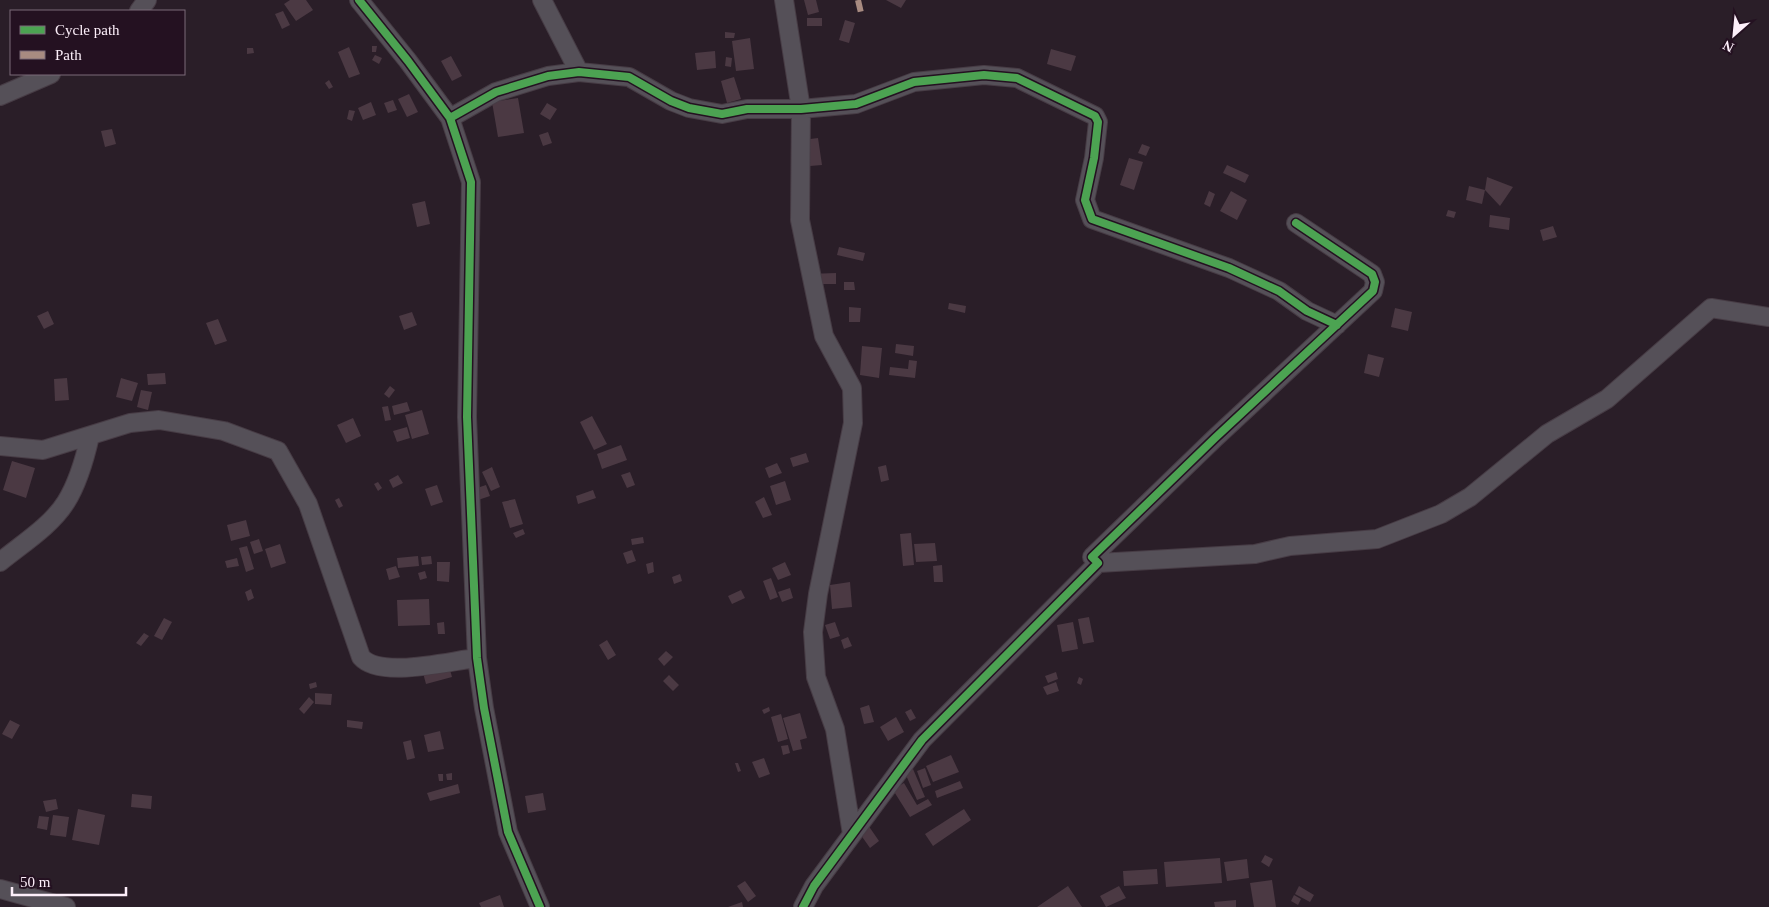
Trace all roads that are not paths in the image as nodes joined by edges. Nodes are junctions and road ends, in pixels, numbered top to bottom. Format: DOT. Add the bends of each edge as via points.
graph roads {
  1 [pos="359,0"];
  2 [pos="542,0"];
  3 [pos="784,0"];
  4 [pos="579,72"];
  5 [pos="49,75"];
  6 [pos="0,96"];
  7 [pos="801,110"];
  8 [pos="450,118"];
  9 [pos="1296,223"];
  10 [pos="1769,317"];
  11 [pos="1337,325"];
  12 [pos="90,436"];
  13 [pos="0,446"];
  14 [pos="0,562"];
  15 [pos="1098,563"];
  16 [pos="477,658"];
  17 [pos="852,834"];
  18 [pos="0,889"];
  19 [pos="66,907"];
  20 [pos="540,907"];
  21 [pos="802,907"];
  1 -- 8 [label="street"];
  2 -- 4 [label="street"];
  3 -- 7 [label="street"];
  4 -- 7 [label="street" via="629,77 671,101 710,112"];
  4 -- 8 [label="street" via="548,76 496,92"];
  5 -- 6 [label="street"];
  7 -- 11 [label="street" via="856,104 914,82 984,75 1017,78 1095,116 1098,122 1094,158 1085,200 1092,218 1229,268 1279,290 1307,311"];
  7 -- 17 [label="street" via="800,220 824,336 852,388 853,423 813,632 816,677 835,729"];
  8 -- 16 [label="street" via="471,182 467,417"];
  9 -- 11 [label="street" via="1372,274 1375,282 1373,291"];
  10 -- 15 [label="street" via="1711,308 1607,399 1547,434 1470,497 1442,514 1377,539 1290,546 1255,554"];
  11 -- 15 [label="street" via="1092,557"];
  12 -- 13 [label="street" via="43,450"];
  12 -- 14 [label="street" via="86,456 66,502 52,519"];
  12 -- 16 [label="street" via="130,422 159,420 224,431 278,450 308,504 361,657 367,664 396,668"];
  15 -- 17 [label="street" via="922,740"];
  16 -- 20 [label="street" via="508,832"];
  17 -- 21 [label="street"];
  18 -- 19 [label="street"];
}
